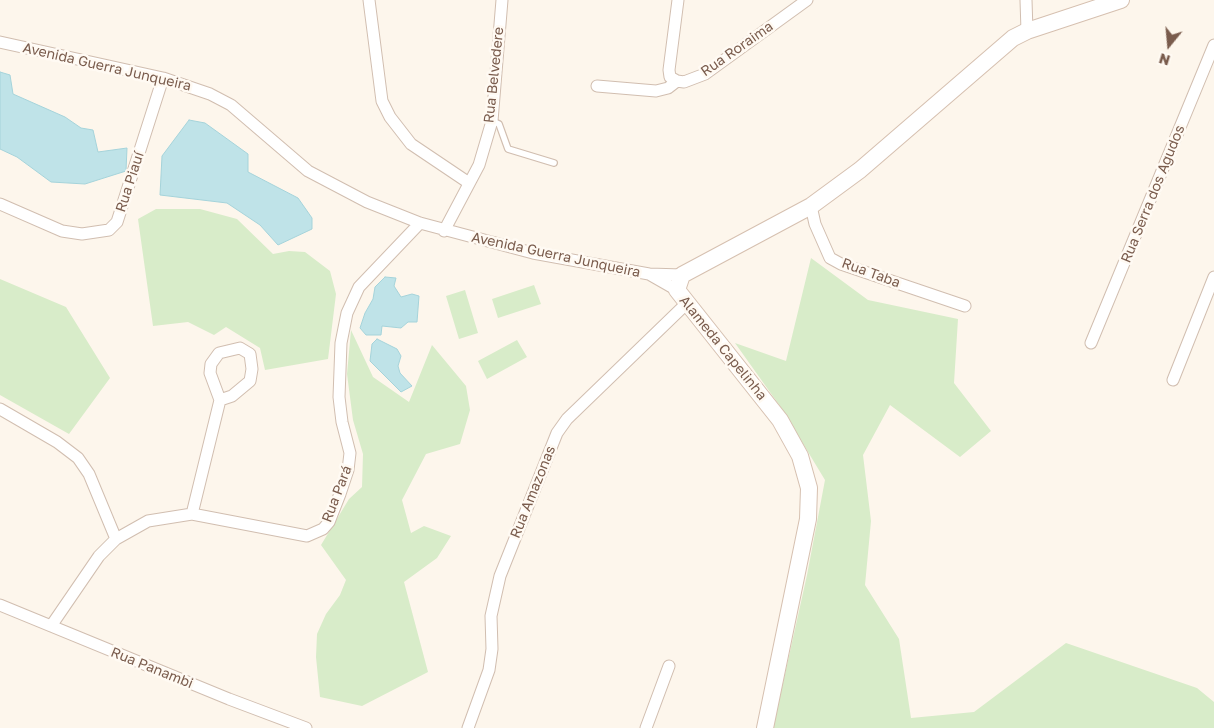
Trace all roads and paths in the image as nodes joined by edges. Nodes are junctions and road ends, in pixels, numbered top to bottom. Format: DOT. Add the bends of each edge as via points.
graph roads {
  1 [pos="369,0"];
  2 [pos="502,0"];
  3 [pos="678,0"];
  4 [pos="807,0"];
  5 [pos="1026,0"];
  6 [pos="1121,0"];
  7 [pos="1027,30"];
  8 [pos="0,42"];
  9 [pos="1214,45"];
  10 [pos="163,78"];
  11 [pos="676,81"];
  12 [pos="597,86"];
  13 [pos="492,121"];
  14 [pos="554,163"];
  15 [pos="469,183"];
  16 [pos="0,204"];
  17 [pos="812,206"];
  18 [pos="420,223"];
  19 [pos="444,231"];
  20 [pos="649,274"];
  21 [pos="1214,277"];
  22 [pos="680,282"];
  23 [pos="686,304"];
  24 [pos="965,306"];
  25 [pos="1092,343"];
  26 [pos="1173,380"];
  27 [pos="220,400"];
  28 [pos="0,409"];
  29 [pos="192,514"];
  30 [pos="116,539"];
  31 [pos="0,605"];
  32 [pos="51,626"];
  33 [pos="669,666"];
  34 [pos="306,728"];
  35 [pos="468,728"];
  36 [pos="646,728"];
  37 [pos="765,728"];
  1 -- 15 [label="street" via="382,101 390,117 411,144"];
  2 -- 13 [label="street, Rua Belvedere"];
  3 -- 11 [label="street" via="669,70 670,77"];
  4 -- 11 [label="street, Rua Roraima" via="705,74 684,82"];
  5 -- 7 [label="street"];
  6 -- 7 [label="street, Alameda Capelinha"];
  7 -- 17 [label="street, Alameda Capelinha" via="1002,46 860,170"];
  8 -- 10 [label="street, Avenida Guerra Junqueira"];
  9 -- 25 [label="street, Rua Serra dos Agudos"];
  10 -- 16 [label="street, Rua Piauí" via="117,222 109,230 82,234 62,231"];
  10 -- 18 [label="street, Avenida Guerra Junqueira" via="191,86 231,105 308,171 367,202"];
  11 -- 12 [label="street, Rua Roraima" via="656,92"];
  13 -- 14 [label="lane" via="499,124 508,149"];
  13 -- 15 [label="street, Rua Belvedere" via="479,166"];
  15 -- 19 [label="street, Rua Belvedere"];
  17 -- 22 [label="street, Alameda Capelinha"];
  17 -- 24 [label="street, Rua Taba" via="815,224 830,258"];
  18 -- 19 [label="street, Avenida Guerra Junqueira"];
  18 -- 29 [label="street, Rua Pará" via="359,287 347,313 341,343 340,397 350,453 348,470 329,522 323,529 307,536"];
  19 -- 20 [label="street, Avenida Guerra Junqueira" via="533,253"];
  20 -- 22 [label="street, Avenida Guerra Junqueira"];
  20 -- 22 [label="street, Avenida Guerra Junqueira"];
  21 -- 26 [label="street"];
  22 -- 23 [label="street, Alameda Capelinha"];
  23 -- 35 [label="street, Rua Amazonas" via="566,419 557,433 500,576 491,616 489,670"];
  23 -- 37 [label="street, Alameda Capelinha" via="780,420 800,456 809,488 808,520"];
  27 -- 27 [label="street" via="210,373 211,364 219,353 240,348 250,354 250,381 232,396"];
  27 -- 29 [label="street"];
  28 -- 30 [label="street" via="78,458"];
  29 -- 30 [label="street, Rua Pará" via="148,521"];
  30 -- 32 [label="street, Rua Pará" via="99,556"];
  31 -- 32 [label="street, Rua Panambi"];
  32 -- 34 [label="street, Rua Panambi"];
  33 -- 36 [label="street"];
}
